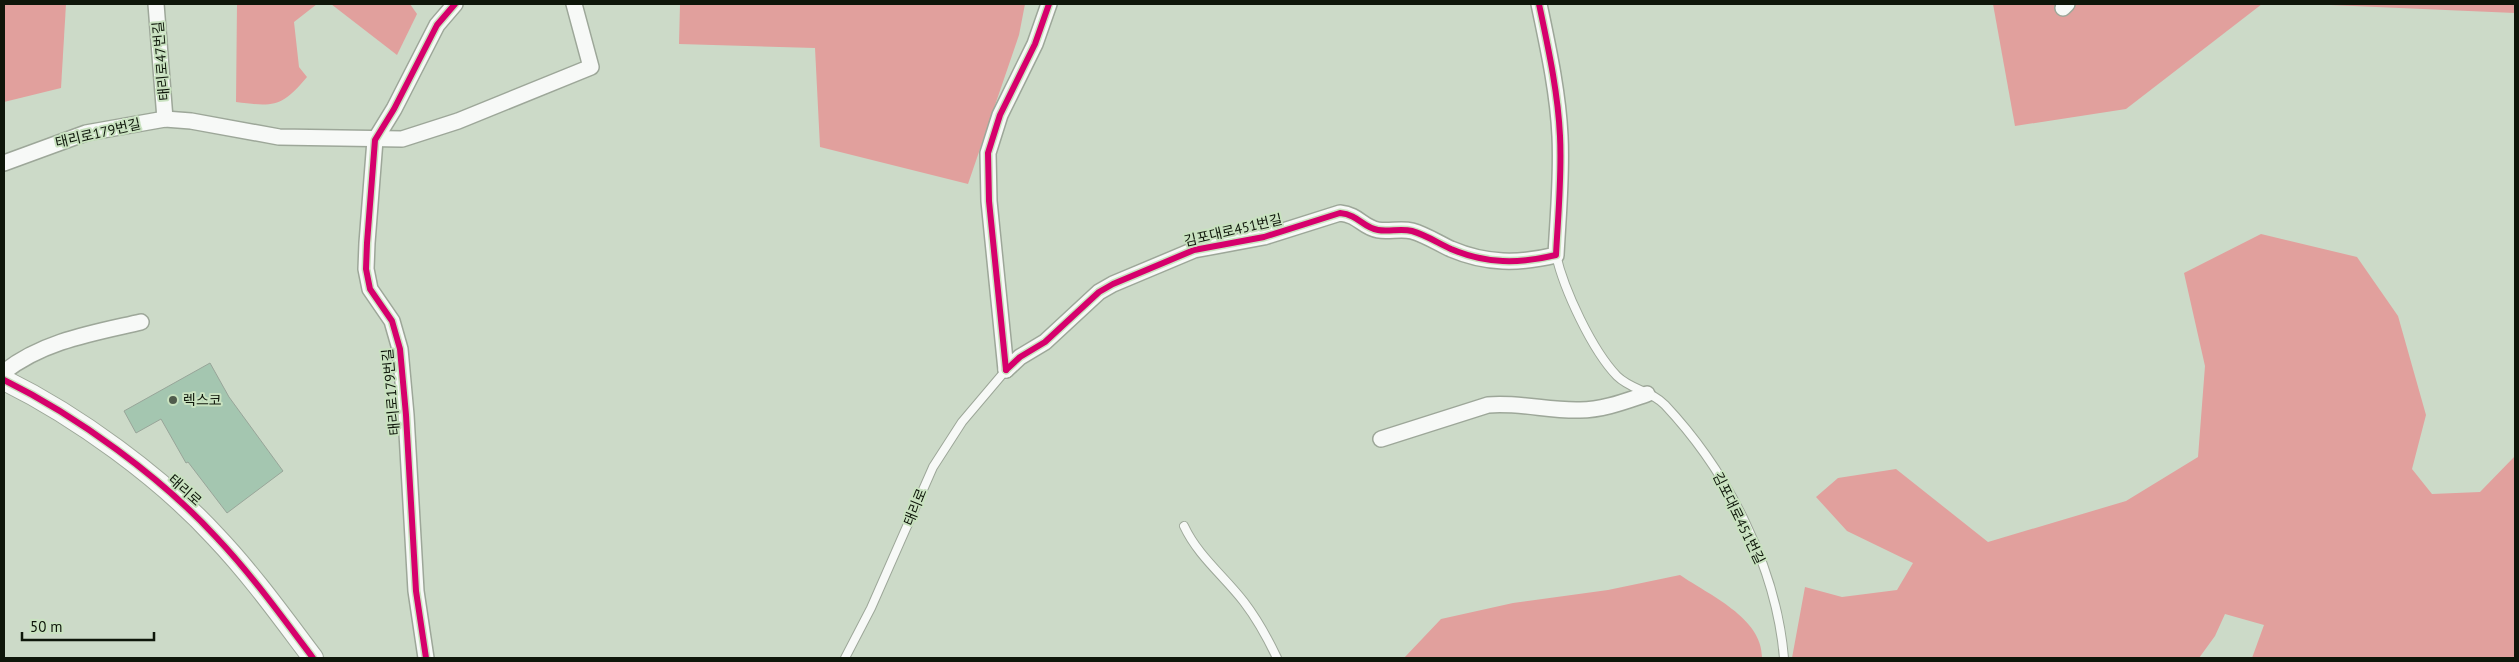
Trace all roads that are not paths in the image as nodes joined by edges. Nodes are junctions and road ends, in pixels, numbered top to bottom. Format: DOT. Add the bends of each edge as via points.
graph roads {
  1 [pos="156,4"];
  2 [pos="455,4"];
  3 [pos="574,4"];
  4 [pos="1049,4"];
  5 [pos="1539,4"];
  6 [pos="165,119"];
  7 [pos="375,140"];
  8 [pos="4,163"];
  9 [pos="1556,255"];
  10 [pos="141,322"];
  11 [pos="1006,370"];
  12 [pos="4,372"];
  13 [pos="4,380"];
  14 [pos="1647,394"];
  15 [pos="1381,439"];
  16 [pos="1184,526"];
  17 [pos="314,658"];
  18 [pos="426,658"];
  19 [pos="846,658"];
  20 [pos="1278,658"];
  21 [pos="1784,658"];
  1 -- 6 [label="street, 태리로47번길"];
  2 -- 7 [label="street, 태리로179번길" via="437,25"];
  3 -- 7 [label="street, 태리로179번길" via="591,67 425,133 402,139"];
  4 -- 11 [label="street" via="1035,44 1000,115 988,154 989,200"];
  5 -- 9 [label="street, 김포대로451번길" via="1553,74 1560,136"];
  6 -- 7 [label="street, 태리로179번길" via="278,137"];
  6 -- 8 [label="street, 태리로179번길" via="86,133"];
  7 -- 18 [label="street, 태리로179번길" via="366,269 370,289 392,320 400,349 416,591"];
  9 -- 11 [label="street, 김포대로451번길" via="1522,262 1485,260 1412,231 1379,230 1352,214 1340,213 1264,237 1194,250 1113,284 1099,292 1045,342"];
  9 -- 14 [label="lane, 김포대로451번길" via="1569,296 1605,359 1617,376"];
  10 -- 12 [label="street" via="56,343 34,352"];
  11 -- 19 [label="lane, 태리로" via="962,422 933,466"];
  13 -- 17 [label="street, 태리로" via="71,419 174,496 216,536 255,581"];
  14 -- 15 [label="street" via="1596,409 1488,405"];
  14 -- 21 [label="lane, 김포대로451번길" via="1663,403 1676,417 1712,463 1731,495 1762,564"];
  16 -- 20 [label="lane" via="1193,544 1244,601"];
}
